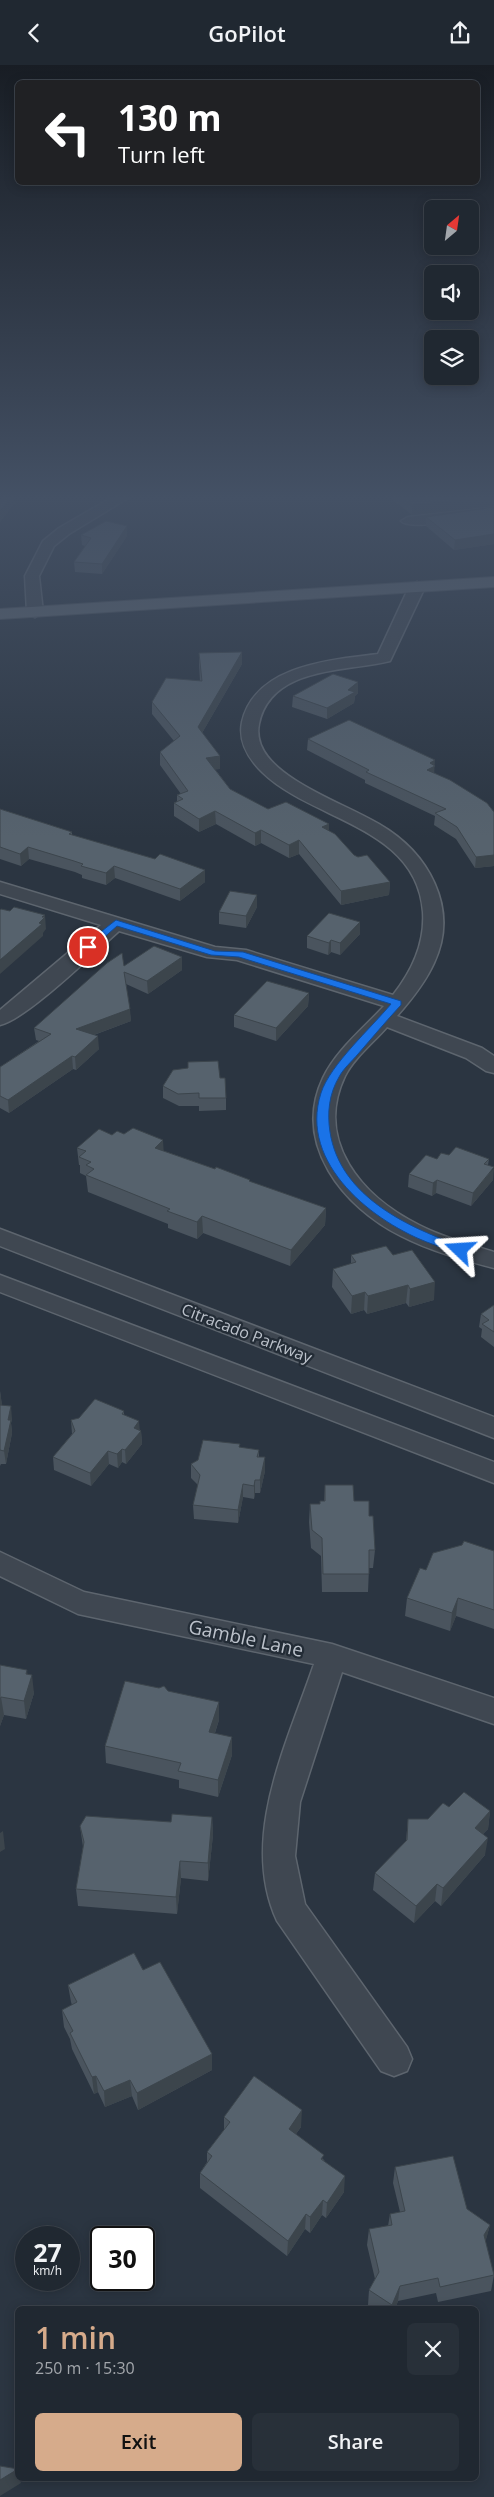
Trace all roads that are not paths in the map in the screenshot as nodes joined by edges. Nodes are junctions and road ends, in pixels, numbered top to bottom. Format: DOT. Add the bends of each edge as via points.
graph roads {
  1 [pos="405,611"];
  2 [pos="0,888"];
  3 [pos="116,923"];
  4 [pos="390,1011"];
  5 [pos="0,1019"];
  6 [pos="494,1066"];
  7 [pos="0,1237"];
  8 [pos="494,1260"];
  9 [pos="0,1283"];
  10 [pos="494,1429"];
  11 [pos="494,1473"];
  12 [pos="0,1563"];
  13 [pos="332,1656"];
  14 [pos="494,1711"];
  15 [pos="394,2059"];
  1 -- 4 [label="street" via="384,658 309,671 287,679 260,699 248,722 248,733 257,757 280,778 373,827 396,845 424,879 432,901 434,924 431,943 417,979"];
  2 -- 3 [label="street"];
  3 -- 4 [label="street" via="214,953 239,954"];
  3 -- 5 [label="street"];
  4 -- 6 [label="street"];
  4 -- 8 [label="street" via="335,1075 326,1094 322,1118 333,1161 347,1182 368,1203 399,1225 426,1238"];
  7 -- 10 [label="street, Citracado Parkway"];
  9 -- 11 [label="street"];
  12 -- 13 [label="street, Gamble Lane" via="78,1602"];
  13 -- 14 [label="street, Gamble Lane"];
  13 -- 15 [label="street" via="284,1802 278,1856 289,1910"];
}
